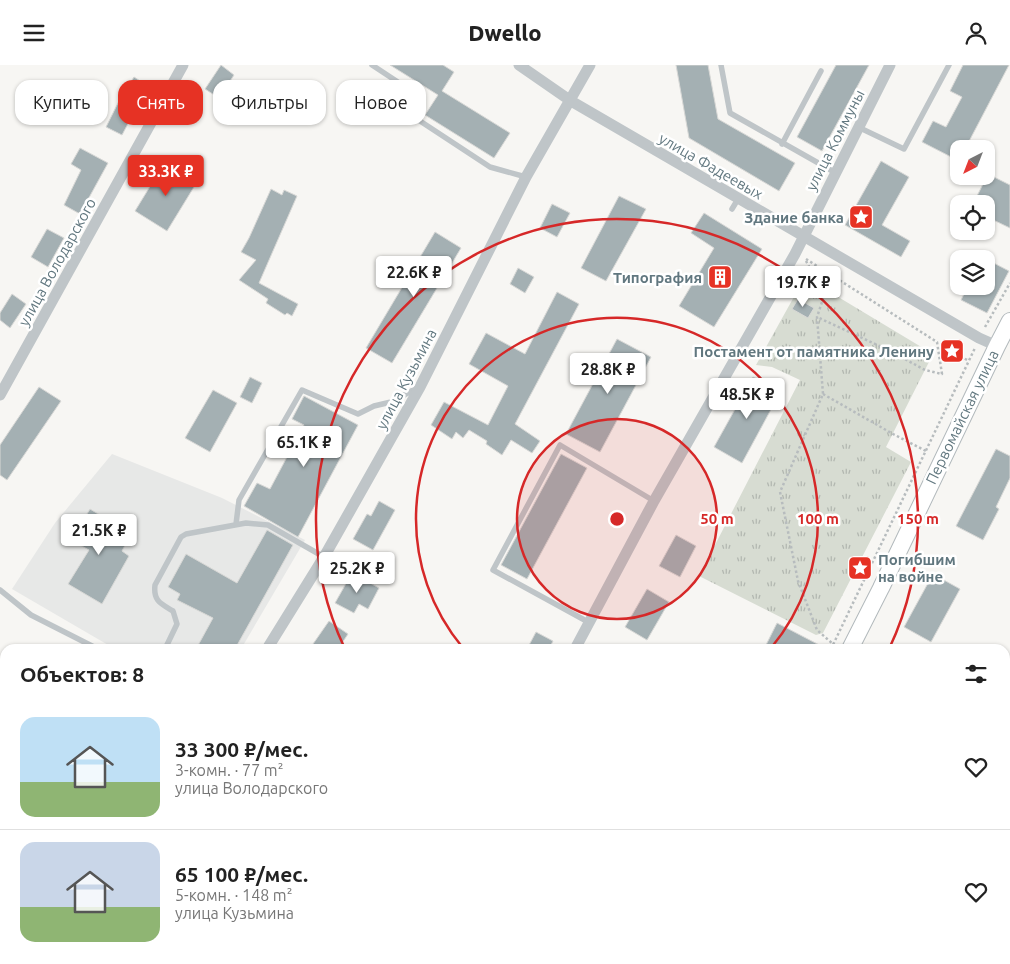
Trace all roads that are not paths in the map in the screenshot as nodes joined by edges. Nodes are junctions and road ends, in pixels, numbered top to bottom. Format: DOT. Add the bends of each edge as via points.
graph roads {
  1 [pos="184,65"];
  2 [pos="372,65"];
  3 [pos="520,65"];
  4 [pos="590,65"];
  5 [pos="721,65"];
  6 [pos="890,65"];
  7 [pos="949,65"];
  8 [pos="821,71"];
  9 [pos="571,101"];
  10 [pos="858,127"];
  11 [pos="782,144"];
  12 [pos="836,173"];
  13 [pos="526,177"];
  14 [pos="738,199"];
  15 [pos="732,209"];
  16 [pos="803,237"];
  17 [pos="1010,321"];
  18 [pos="997,346"];
  19 [pos="420,387"];
  20 [pos="0,395"];
  21 [pos="654,501"];
  22 [pos="236,524"];
  23 [pos="324,557"];
  24 [pos="0,590"];
  25 [pos="590,623"];
  26 [pos="88,644"];
  27 [pos="167,644"];
  28 [pos="270,644"];
  29 [pos="578,644"];
  30 [pos="853,644"];
  1 -- 20 [label="street, улица Володарского"];
  2 -- 13 [label="lane" via="416,94 420,121 490,167"];
  3 -- 9 [label="street, улица Фадеевых"];
  4 -- 9 [label="street, улица Кузьмина"];
  5 -- 11 [label="lane" via="730,113"];
  6 -- 10 [label="street, улица Коммуны"];
  7 -- 10 [label="lane" via="904,149"];
  8 -- 11 [label="lane"];
  9 -- 13 [label="street, улица Кузьмина"];
  9 -- 14 [label="street, улица Фадеевых"];
  10 -- 12 [label="street, улица Коммуны"];
  11 -- 12 [label="lane"];
  12 -- 16 [label="street, улица Коммуны"];
  13 -- 19 [label="street, улица Кузьмина"];
  14 -- 15 [label="lane"];
  14 -- 16 [label="street, улица Фадеевых"];
  16 -- 18 [label="street, улица Фадеевых"];
  16 -- 21 [label="street, улица Коммуны"];
  17 -- 18 [label="main road, Первомайская улица"];
  18 -- 30 [label="main road, Первомайская улица"];
  19 -- 22 [label="lane" via="358,414 302,390 239,500"];
  19 -- 23 [label="street, улица Кузьмина"];
  21 -- 25 [label="street, улица Коммуны"];
  21 -- 25 [label="lane" via="560,445 493,570"];
  22 -- 23 [label="lane" via="268,525"];
  22 -- 27 [label="lane" via="194,531 181,537 154,592 159,603 173,611 177,624"];
  23 -- 28 [label="street, улица Кузьмина"];
  24 -- 26 [label="lane" via="31,615"];
  25 -- 29 [label="street, улица Коммуны"];
}
